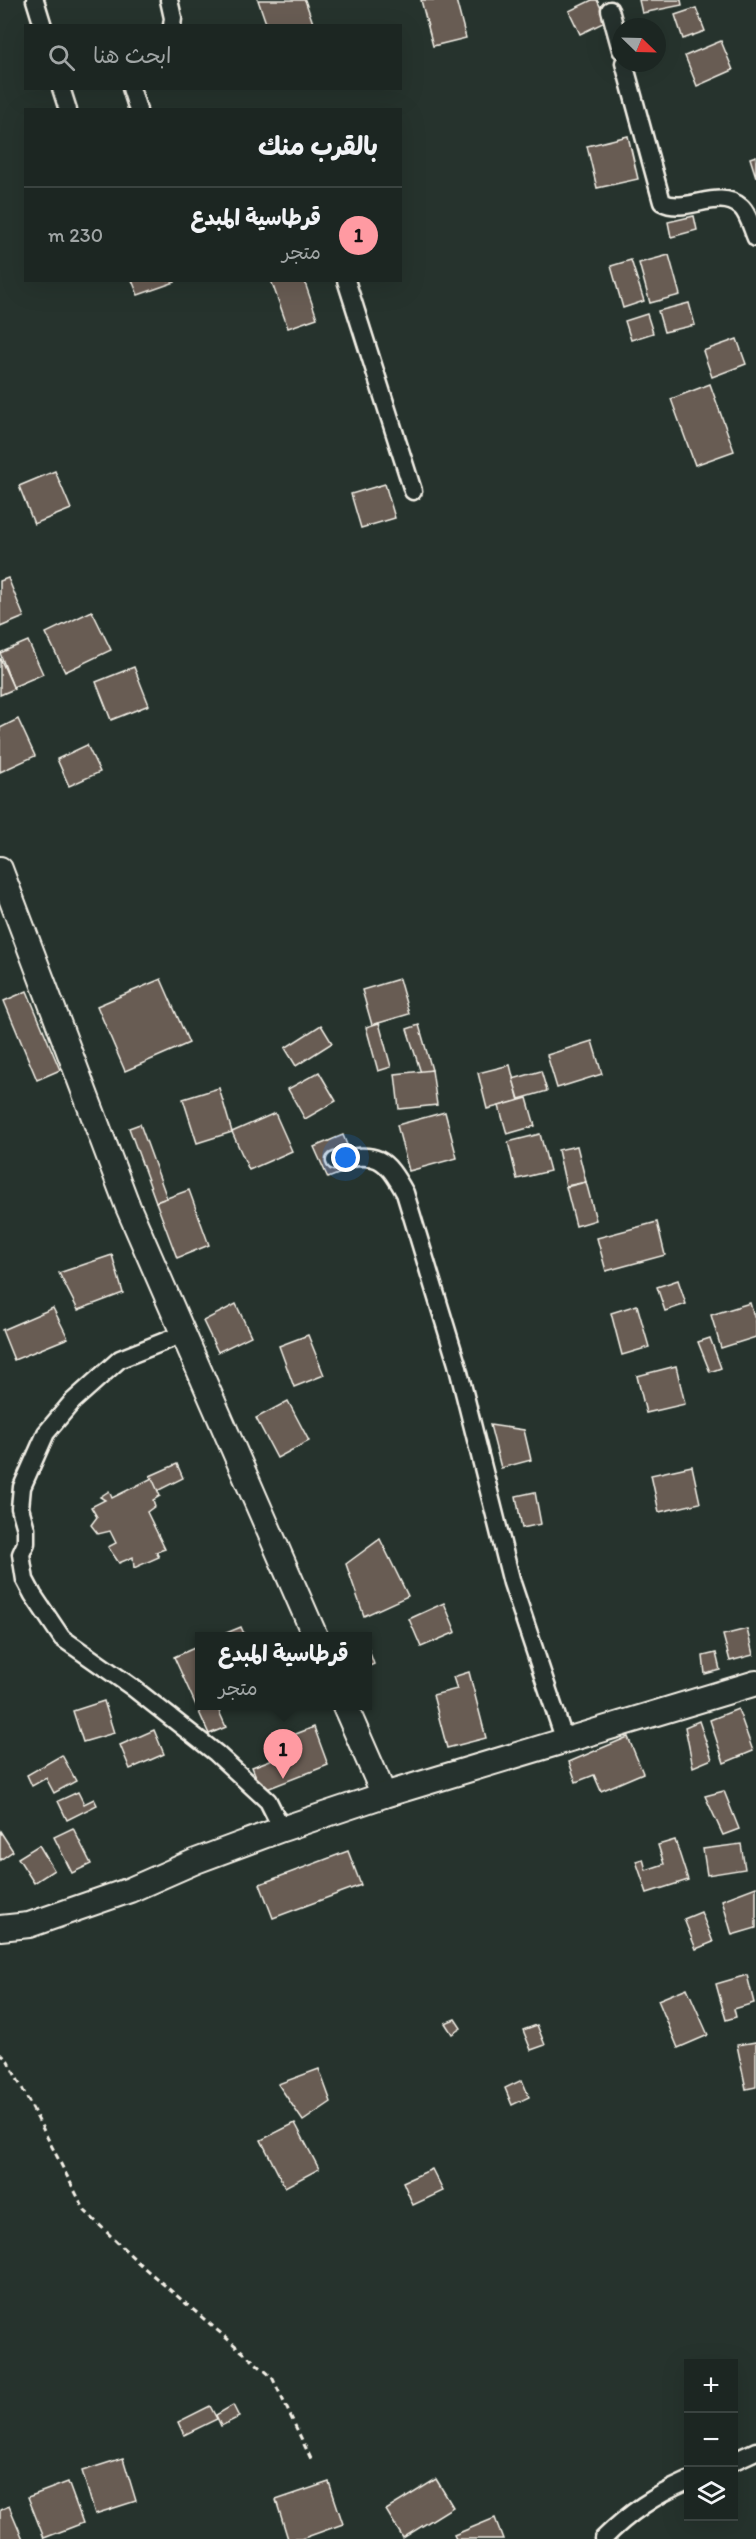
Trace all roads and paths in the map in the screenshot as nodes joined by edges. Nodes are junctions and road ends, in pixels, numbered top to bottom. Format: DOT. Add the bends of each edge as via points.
graph roads {
  1 [pos="35,0"];
  2 [pos="168,0"];
  3 [pos="610,10"];
  4 [pos="612,18"];
  5 [pos="42,24"];
  6 [pos="172,24"];
  7 [pos="626,72"];
  8 [pos="62,90"];
  9 [pos="132,90"];
  10 [pos="67,108"];
  11 [pos="137,108"];
  12 [pos="756,238"];
  13 [pos="347,282"];
  14 [pos="413,491"];
  15 [pos="0,869"];
  16 [pos="335,1161"];
  17 [pos="183,1334"];
  18 [pos="313,1632"];
  19 [pos="756,1683"];
  20 [pos="347,1710"];
  21 [pos="565,1742"];
  22 [pos="384,1795"];
  23 [pos="282,1829"];
  24 [pos="0,1928"];
  25 [pos="0,2053"];
  26 [pos="756,2451"];
  27 [pos="738,2459"];
  28 [pos="312,2461"];
  29 [pos="684,2483"];
  30 [pos="603,2539"];
  1 -- 5 [label="street"];
  2 -- 6 [label="street"];
  3 -- 4 [label="street"];
  7 -- 12 [label="street" via="662,202 670,207 730,202 742,208"];
  8 -- 10 [label="street"];
  9 -- 11 [label="street"];
  13 -- 14 [label="street"];
  15 -- 17 [label="street" via="128,1207"];
  16 -- 21 [label="street" via="355,1156 378,1159 391,1168 405,1193 457,1364 512,1583"];
  17 -- 18 [label="street"];
  17 -- 23 [label="street" via="120,1359 72,1402 46,1433 22,1487 20,1508 26,1543 21,1554 26,1580 62,1638 216,1753 268,1801"];
  19 -- 21 [label="street"];
  20 -- 22 [label="street"];
  21 -- 22 [label="street"];
  22 -- 23 [label="street"];
  23 -- 24 [label="street" via="130,1890 29,1924"];
  25 -- 28 [label="path" via="8,2061 85,2211 142,2266 272,2377"];
  26 -- 27 [label="street"];
  29 -- 30 [label="street" via="627,2515"];
}
